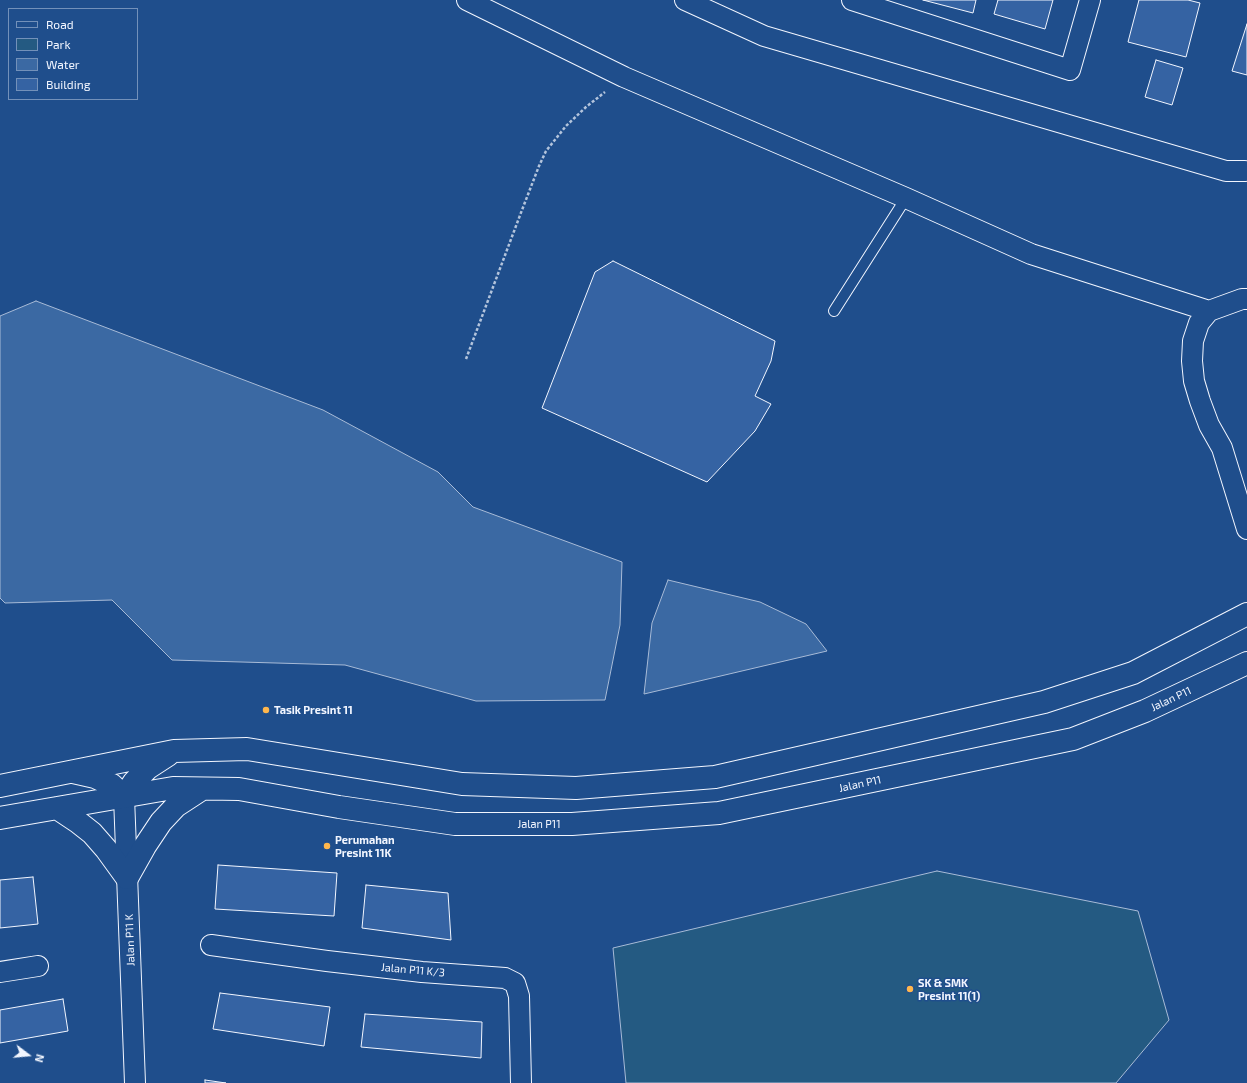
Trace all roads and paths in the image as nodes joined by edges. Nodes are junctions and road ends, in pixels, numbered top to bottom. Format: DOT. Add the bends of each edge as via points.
graph roads {
  1 [pos="467,0"];
  2 [pos="685,0"];
  3 [pos="852,0"];
  4 [pos="1090,0"];
  5 [pos="882,4"];
  6 [pos="624,77"];
  7 [pos="1246,173"];
  8 [pos="906,198"];
  9 [pos="1247,299"];
  10 [pos="834,311"];
  11 [pos="1209,311"];
  12 [pos="466,359"];
  13 [pos="1247,530"];
  14 [pos="1247,614"];
  15 [pos="1247,663"];
  16 [pos="174,751"];
  17 [pos="70,772"];
  18 [pos="0,786"];
  19 [pos="202,789"];
  20 [pos="124,797"];
  21 [pos="58,808"];
  22 [pos="0,818"];
  23 [pos="127,878"];
  24 [pos="211,945"];
  25 [pos="38,966"];
  26 [pos="0,972"];
  27 [pos="135,1083"];
  28 [pos="521,1083"];
  1 -- 6 [label="street"];
  2 -- 7 [label="street" via="764,36 1226,171"];
  3 -- 5 [label="street"];
  4 -- 5 [label="street" via="1070,70"];
  6 -- 8 [label="street"];
  6 -- 12 [label="path" via="571,121 546,151"];
  8 -- 10 [label="lane"];
  8 -- 11 [label="street" via="1031,254"];
  9 -- 11 [label="street"];
  11 -- 13 [label="street" via="1199,323 1193,341 1194,381 1209,425 1222,448"];
  14 -- 16 [label="main road" via="1133,674 1044,702 715,777 576,788 462,784 247,749"];
  15 -- 19 [label="main road, Jalan P11" via="1145,711 1073,739 719,813 572,824 455,824 239,790"];
  16 -- 17 [label="main road"];
  16 -- 20 [label="main road" via="148,768"];
  17 -- 18 [label="main road"];
  17 -- 20 [label="main road" via="106,782"];
  19 -- 20 [label="main road, Jalan P11" via="173,788"];
  19 -- 23 [label="main road" via="176,806 161,822"];
  20 -- 21 [label="main road, Jalan P11"];
  20 -- 23 [label="street, Jalan P11 K"];
  21 -- 22 [label="main road, Jalan P11"];
  21 -- 23 [label="main road" via="92,833"];
  23 -- 27 [label="street, Jalan P11 K"];
  24 -- 28 [label="street, Jalan P11 K/3" via="422,972 505,978 515,983 519,996"];
  25 -- 26 [label="street"];
}
